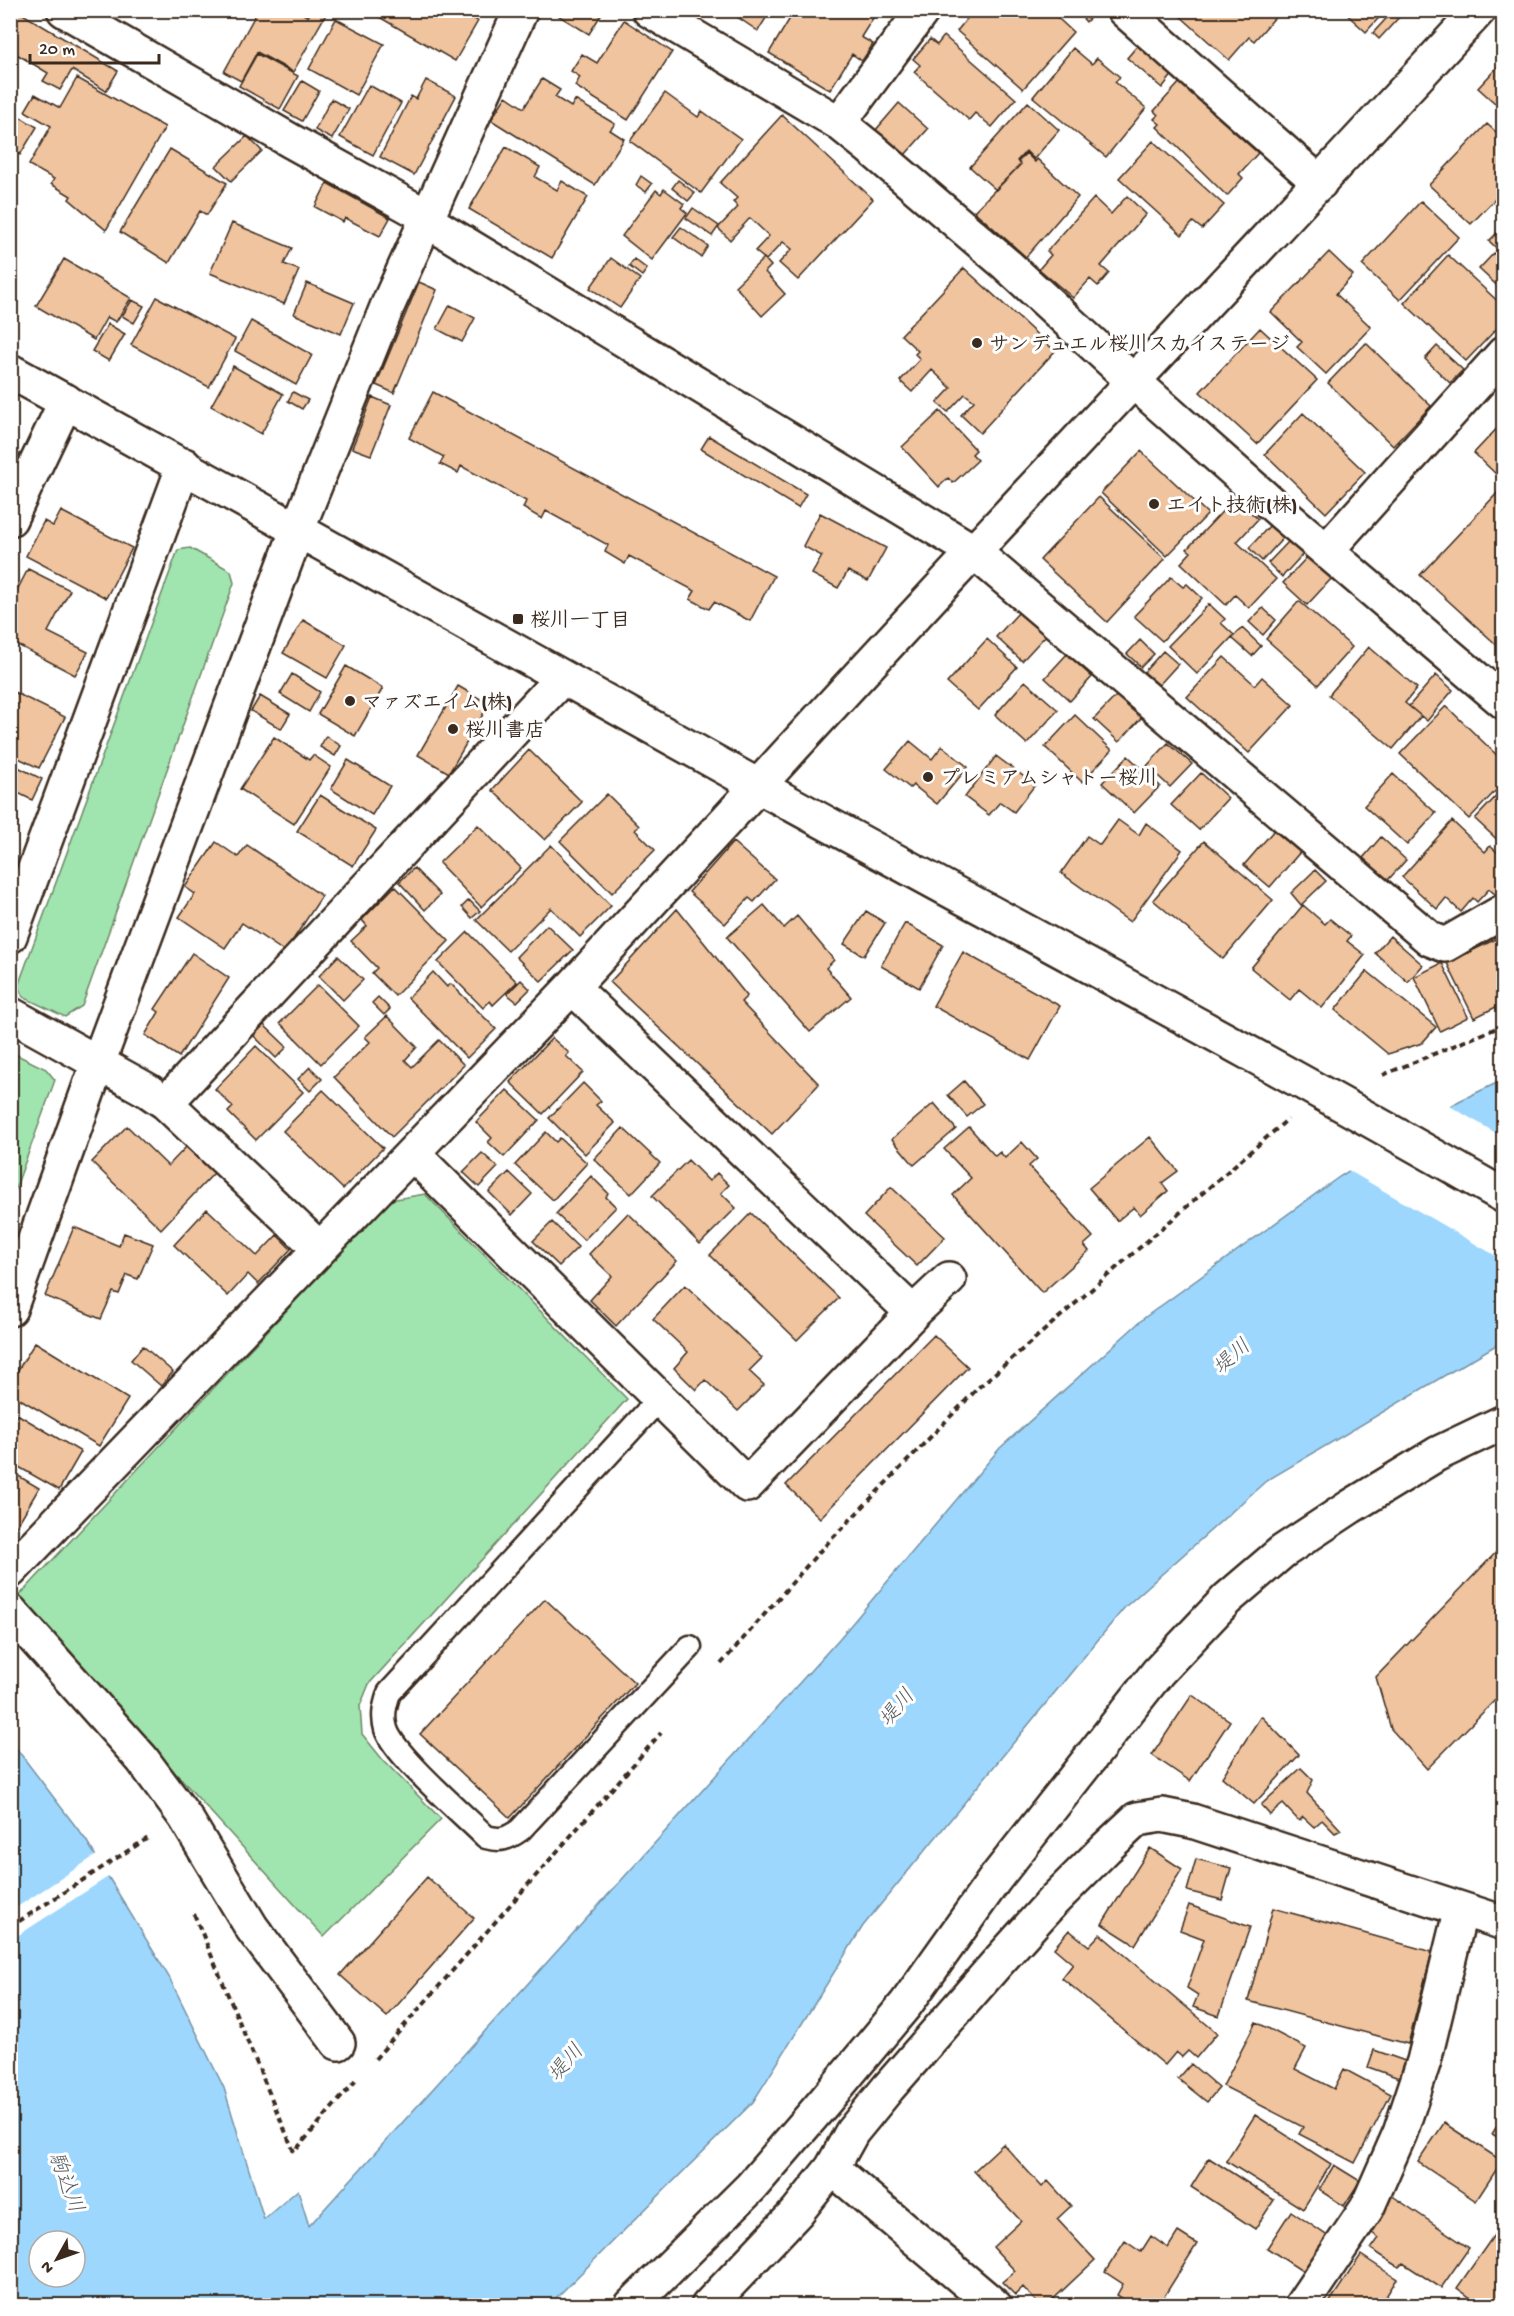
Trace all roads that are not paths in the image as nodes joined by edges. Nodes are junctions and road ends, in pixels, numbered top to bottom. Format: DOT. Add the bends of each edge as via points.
graph roads {
  1 [pos="64,10"];
  2 [pos="521,10"];
  3 [pos="649,10"];
  4 [pos="922,10"];
  5 [pos="1124,10"];
  6 [pos="1479,10"];
  7 [pos="110,22"];
  8 [pos="839,123"];
  9 [pos="1320,183"];
  10 [pos="427,218"];
  11 [pos="1503,353"];
  12 [pos="10,370"];
  13 [pos="1133,381"];
  14 [pos="66,401"];
  15 [pos="184,465"];
  16 [pos="10,519"];
  17 [pos="298,528"];
  18 [pos="1327,550"];
  19 [pos="973,551"];
  20 [pos="562,678"];
  21 [pos="1498,686"];
  22 [pos="758,786"];
  23 [pos="1503,911"];
  24 [pos="10,936"];
  25 [pos="572,987"];
  26 [pos="10,1014"];
  27 [pos="98,1063"];
  28 [pos="166,1103"];
  29 [pos="412,1153"];
  30 [pos="1503,1197"];
  31 [pos="320,1249"];
  32 [pos="949,1279"];
  33 [pos="10,1309"];
  34 [pos="913,1313"];
  35 [pos="659,1399"];
  36 [pos="1503,1422"];
  37 [pos="10,1571"];
  38 [pos="10,1611"];
  39 [pos="690,1647"];
  40 [pos="1461,1909"];
  41 [pos="1503,1923"];
  42 [pos="338,2043"];
  43 [pos="832,2169"];
  44 [pos="631,2306"];
  45 [pos="708,2306"];
  46 [pos="995,2306"];
  47 [pos="1301,2306"];
  1 -- 7 [label="street"];
  2 -- 10 [label="street"];
  3 -- 8 [label="street"];
  4 -- 8 [label="street"];
  5 -- 9 [label="street"];
  6 -- 9 [label="street"];
  7 -- 10 [label="street" via="291,141"];
  8 -- 13 [label="street" via="1007,265"];
  9 -- 13 [label="street"];
  10 -- 17 [label="street"];
  10 -- 19 [label="street"];
  11 -- 18 [label="street"];
  12 -- 14 [label="street"];
  13 -- 18 [label="street"];
  13 -- 19 [label="street"];
  14 -- 15 [label="street"];
  14 -- 16 [label="street"];
  15 -- 17 [label="street"];
  15 -- 24 [label="street"];
  17 -- 20 [label="street"];
  17 -- 27 [label="street"];
  18 -- 21 [label="street"];
  19 -- 22 [label="street"];
  19 -- 23 [label="street" via="1430,939 1445,945"];
  20 -- 22 [label="street"];
  20 -- 28 [label="street"];
  22 -- 25 [label="street"];
  22 -- 30 [label="street" via="1357,1112"];
  25 -- 29 [label="street"];
  25 -- 34 [label="street"];
  26 -- 27 [label="street"];
  27 -- 28 [label="street"];
  27 -- 33 [label="street"];
  28 -- 31 [label="street"];
  29 -- 31 [label="street"];
  29 -- 35 [label="street"];
  31 -- 37 [label="street"];
  32 -- 34 [label="street"];
  34 -- 35 [label="street" via="747,1485"];
  35 -- 39 [label="lane" via="389,1693 383,1709 386,1730 397,1749 486,1837 508,1839"];
  36 -- 44 [label="street" via="1437,1455 1350,1507 1282,1552 1227,1599 1158,1672 995,1879 906,2004 825,2101 751,2187"];
  38 -- 42 [label="street" via="142,1759 185,1817 252,1928"];
  40 -- 41 [label="street"];
  40 -- 43 [label="street" via="1192,1821 1162,1815 1137,1819 1053,1901 919,2052 852,2132"];
  40 -- 47 [label="street" via="1424,2061 1400,2133 1367,2208"];
  43 -- 45 [label="street"];
  43 -- 46 [label="street"];
}
